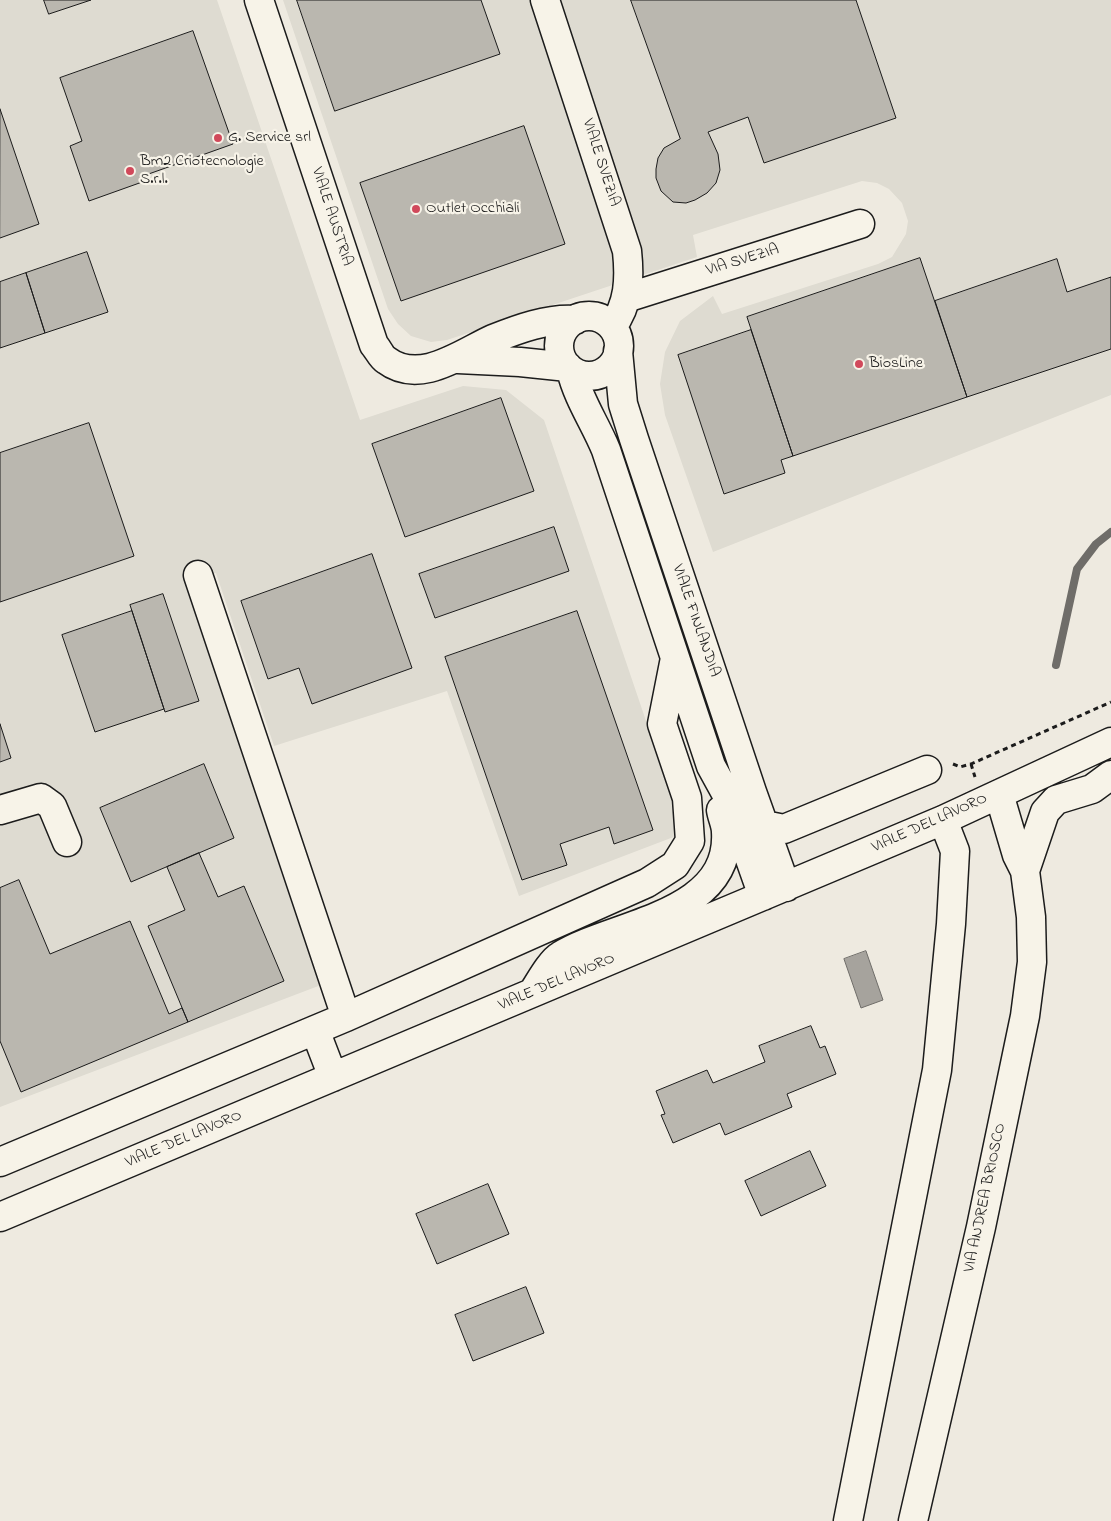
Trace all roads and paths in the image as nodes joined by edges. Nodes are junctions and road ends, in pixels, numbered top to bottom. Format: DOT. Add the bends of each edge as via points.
graph roads {
  1 [pos="259,0"];
  2 [pos="545,0"];
  3 [pos="860,224"];
  4 [pos="626,298"];
  5 [pos="575,320"];
  6 [pos="615,339"];
  7 [pos="457,359"];
  8 [pos="569,369"];
  9 [pos="198,575"];
  10 [pos="675,658"];
  11 [pos="1111,702"];
  12 [pos="1111,742"];
  13 [pos="711,766"];
  14 [pos="926,770"];
  15 [pos="1111,775"];
  16 [pos="999,794"];
  17 [pos="0,810"];
  18 [pos="943,820"];
  19 [pos="764,825"];
  20 [pos="67,842"];
  21 [pos="1025,871"];
  22 [pos="775,892"];
  23 [pos="533,992"];
  24 [pos="346,1017"];
  25 [pos="315,1030"];
  26 [pos="333,1077"];
  27 [pos="0,1162"];
  28 [pos="0,1217"];
  29 [pos="848,1521"];
  30 [pos="913,1521"];
  1 -- 7 [label="street, VIALE AUSTRIA" via="374,344 385,360 402,367 423,368"];
  2 -- 4 [label="street, VIALE SVEZIA" via="627,251"];
  3 -- 4 [label="street, VIA SVEZIA"];
  4 -- 6 [label="street, VIALE SVEZIA"];
  5 -- 6 [label="street" via="591,316 599,318"];
  5 -- 7 [label="street, VIALE AUSTRIA" via="557,319 493,340"];
  5 -- 8 [label="street, VIALE FINLANDIA" via="562,333 560,342 562,360"];
  6 -- 8 [label="street" via="611,366 596,375 587,376"];
  6 -- 19 [label="street, VIALE FINLANDIA" via="623,404"];
  7 -- 8 [label="street, VIALE AUSTRIA" via="520,362"];
  8 -- 10 [label="street, VIALE FINLANDIA" via="606,450"];
  9 -- 24 [label="street"];
  10 -- 13 [label="street, VIALE FINLANDIA"];
  10 -- 24 [label="street" via="662,724 687,798 690,841 675,865 647,883"];
  11 -- 14 [label="path" via="971,764 960,767 946,762"];
  12 -- 16 [label="street, VIALE DEL LAVORO"];
  13 -- 22 [label="street, VIALE FINLANDIA"];
  13 -- 23 [label="street, VIALE FINLANDIA" via="726,832 722,861 709,885 684,904 558,956"];
  14 -- 19 [label="street" via="784,829"];
  15 -- 21 [label="street, VIA ANDREA BRIOSCO" via="1092,789 1056,800 1045,812"];
  16 -- 18 [label="street, VIALE DEL LAVORO"];
  16 -- 21 [label="street, VIA ANDREA BRIOSCO" via="1016,855"];
  17 -- 20 [label="street" via="41,798 52,806"];
  18 -- 22 [label="street, VIALE DEL LAVORO"];
  18 -- 29 [label="street" via="955,851 937,1070"];
  19 -- 22 [label="street, VIALE FINLANDIA"];
  21 -- 30 [label="street, VIA ANDREA BRIOSCO" via="1032,962 1026,1016"];
  22 -- 23 [label="street, VIALE DEL LAVORO"];
  23 -- 26 [label="street, VIALE DEL LAVORO"];
  24 -- 25 [label="street"];
  25 -- 26 [label="street"];
  25 -- 27 [label="street"];
  26 -- 28 [label="street, VIALE DEL LAVORO"];
}
